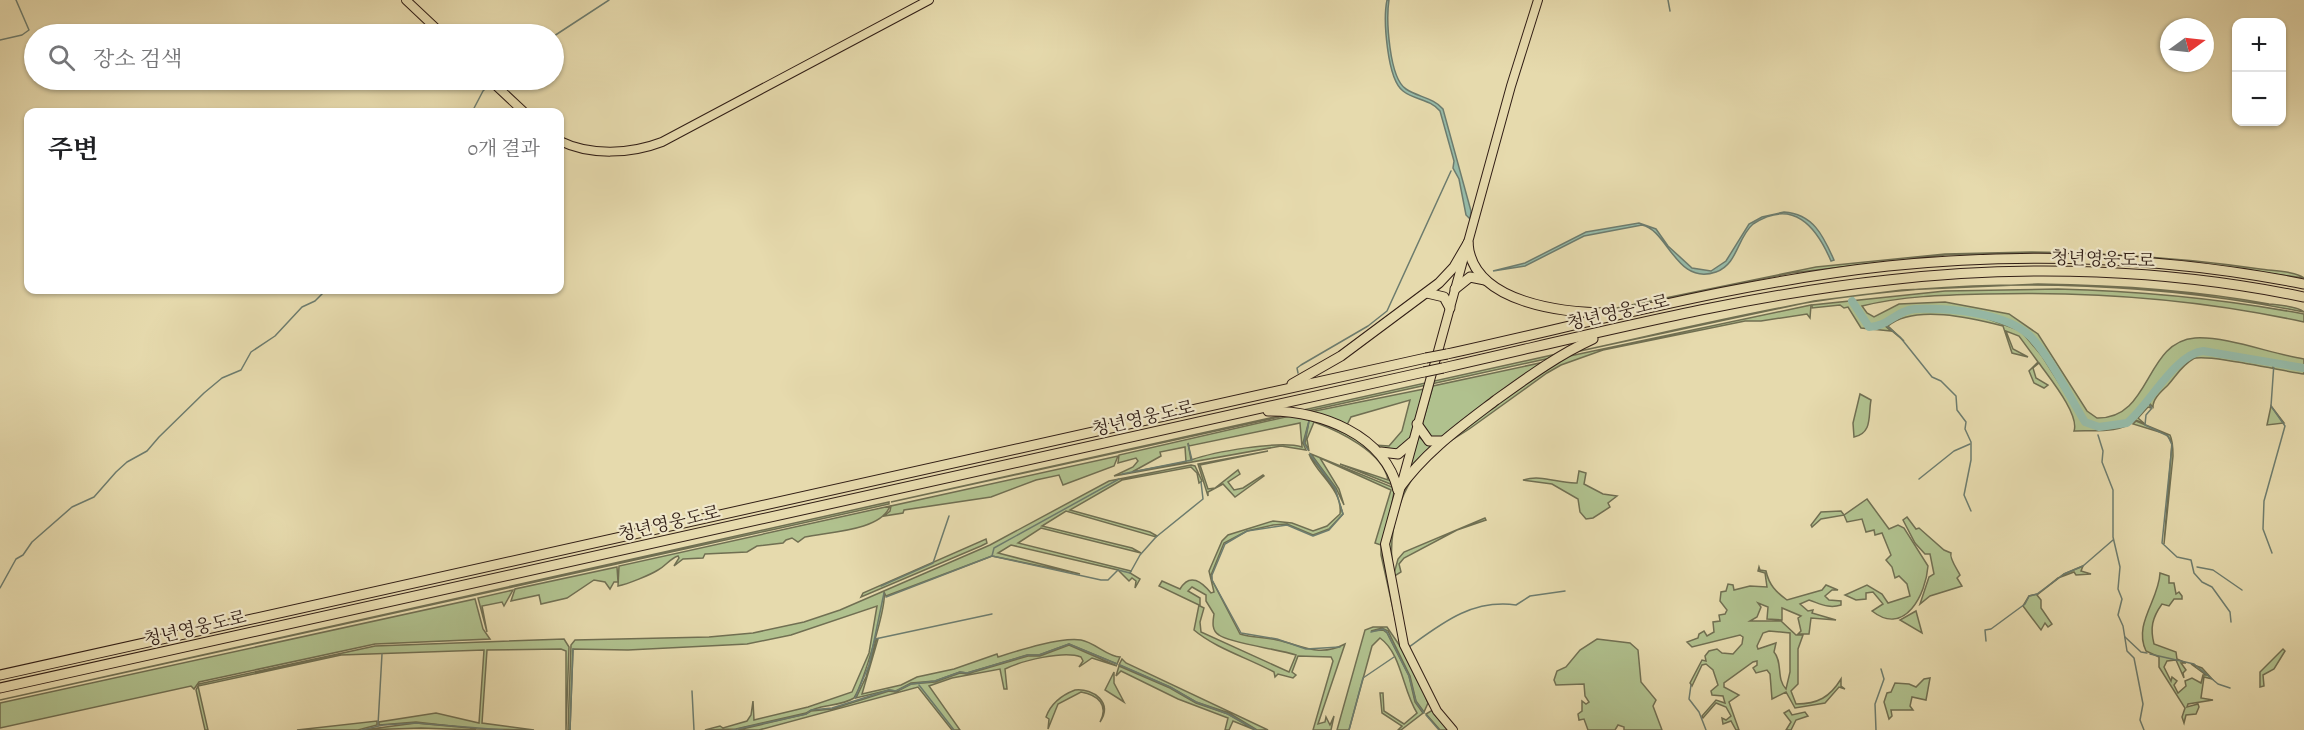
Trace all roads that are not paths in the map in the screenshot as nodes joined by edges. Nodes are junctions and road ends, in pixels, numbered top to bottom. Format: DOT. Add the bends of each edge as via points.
graph roads {
  1 [pos="406,0"];
  2 [pos="929,0"];
  3 [pos="1538,0"];
  4 [pos="431,24"];
  5 [pos="500,90"];
  6 [pos="519,108"];
  7 [pos="564,142"];
  8 [pos="1468,243"];
  9 [pos="1487,281"];
  10 [pos="2304,284"];
  11 [pos="1455,289"];
  12 [pos="1427,293"];
  13 [pos="2304,297"];
  14 [pos="1450,308"];
  15 [pos="1635,312"];
  16 [pos="1614,330"];
  17 [pos="1268,394"];
  18 [pos="1251,411"];
  19 [pos="1417,424"];
  20 [pos="1441,441"];
  21 [pos="1412,442"];
  22 [pos="1378,451"];
  23 [pos="1398,490"];
  24 [pos="0,674"];
  25 [pos="0,688"];
  26 [pos="1453,730"];
  1 -- 4 [label="main road"];
  2 -- 7 [label="main road" via="662,142 633,149 596,151"];
  3 -- 8 [label="main road"];
  5 -- 6 [label="main road"];
  8 -- 9 [label="highway" via="1471,262"];
  8 -- 11 [label="main road"];
  8 -- 12 [label="highway" via="1454,267"];
  9 -- 11 [label="highway" via="1470,277"];
  9 -- 15 [label="highway" via="1543,306 1588,313"];
  10 -- 15 [label="highway, 청년영웅도로" via="2145,263 1985,260 1822,275"];
  11 -- 14 [label="main road"];
  12 -- 14 [label="highway" via="1443,297"];
  12 -- 17 [label="highway" via="1331,363"];
  13 -- 16 [label="highway, 청년영웅도로" via="2238,285 2155,277 1974,273 1824,288"];
  14 -- 19 [label="main road"];
  15 -- 17 [label="highway, 청년영웅도로, bridge"];
  16 -- 18 [label="highway, 청년영웅도로, bridge"];
  16 -- 20 [label="highway" via="1556,358"];
  17 -- 24 [label="highway, 청년영웅도로"];
  18 -- 22 [label="highway" via="1320,416"];
  18 -- 25 [label="highway, 청년영웅도로"];
  19 -- 20 [label="highway" via="1429,441"];
  19 -- 21 [label="main road"];
  20 -- 23 [label="highway"];
  21 -- 22 [label="highway" via="1398,454"];
  21 -- 23 [label="main road"];
  22 -- 23 [label="highway" via="1389,464"];
  23 -- 26 [label="main road" via="1384,549 1401,634 1434,707"];
}
